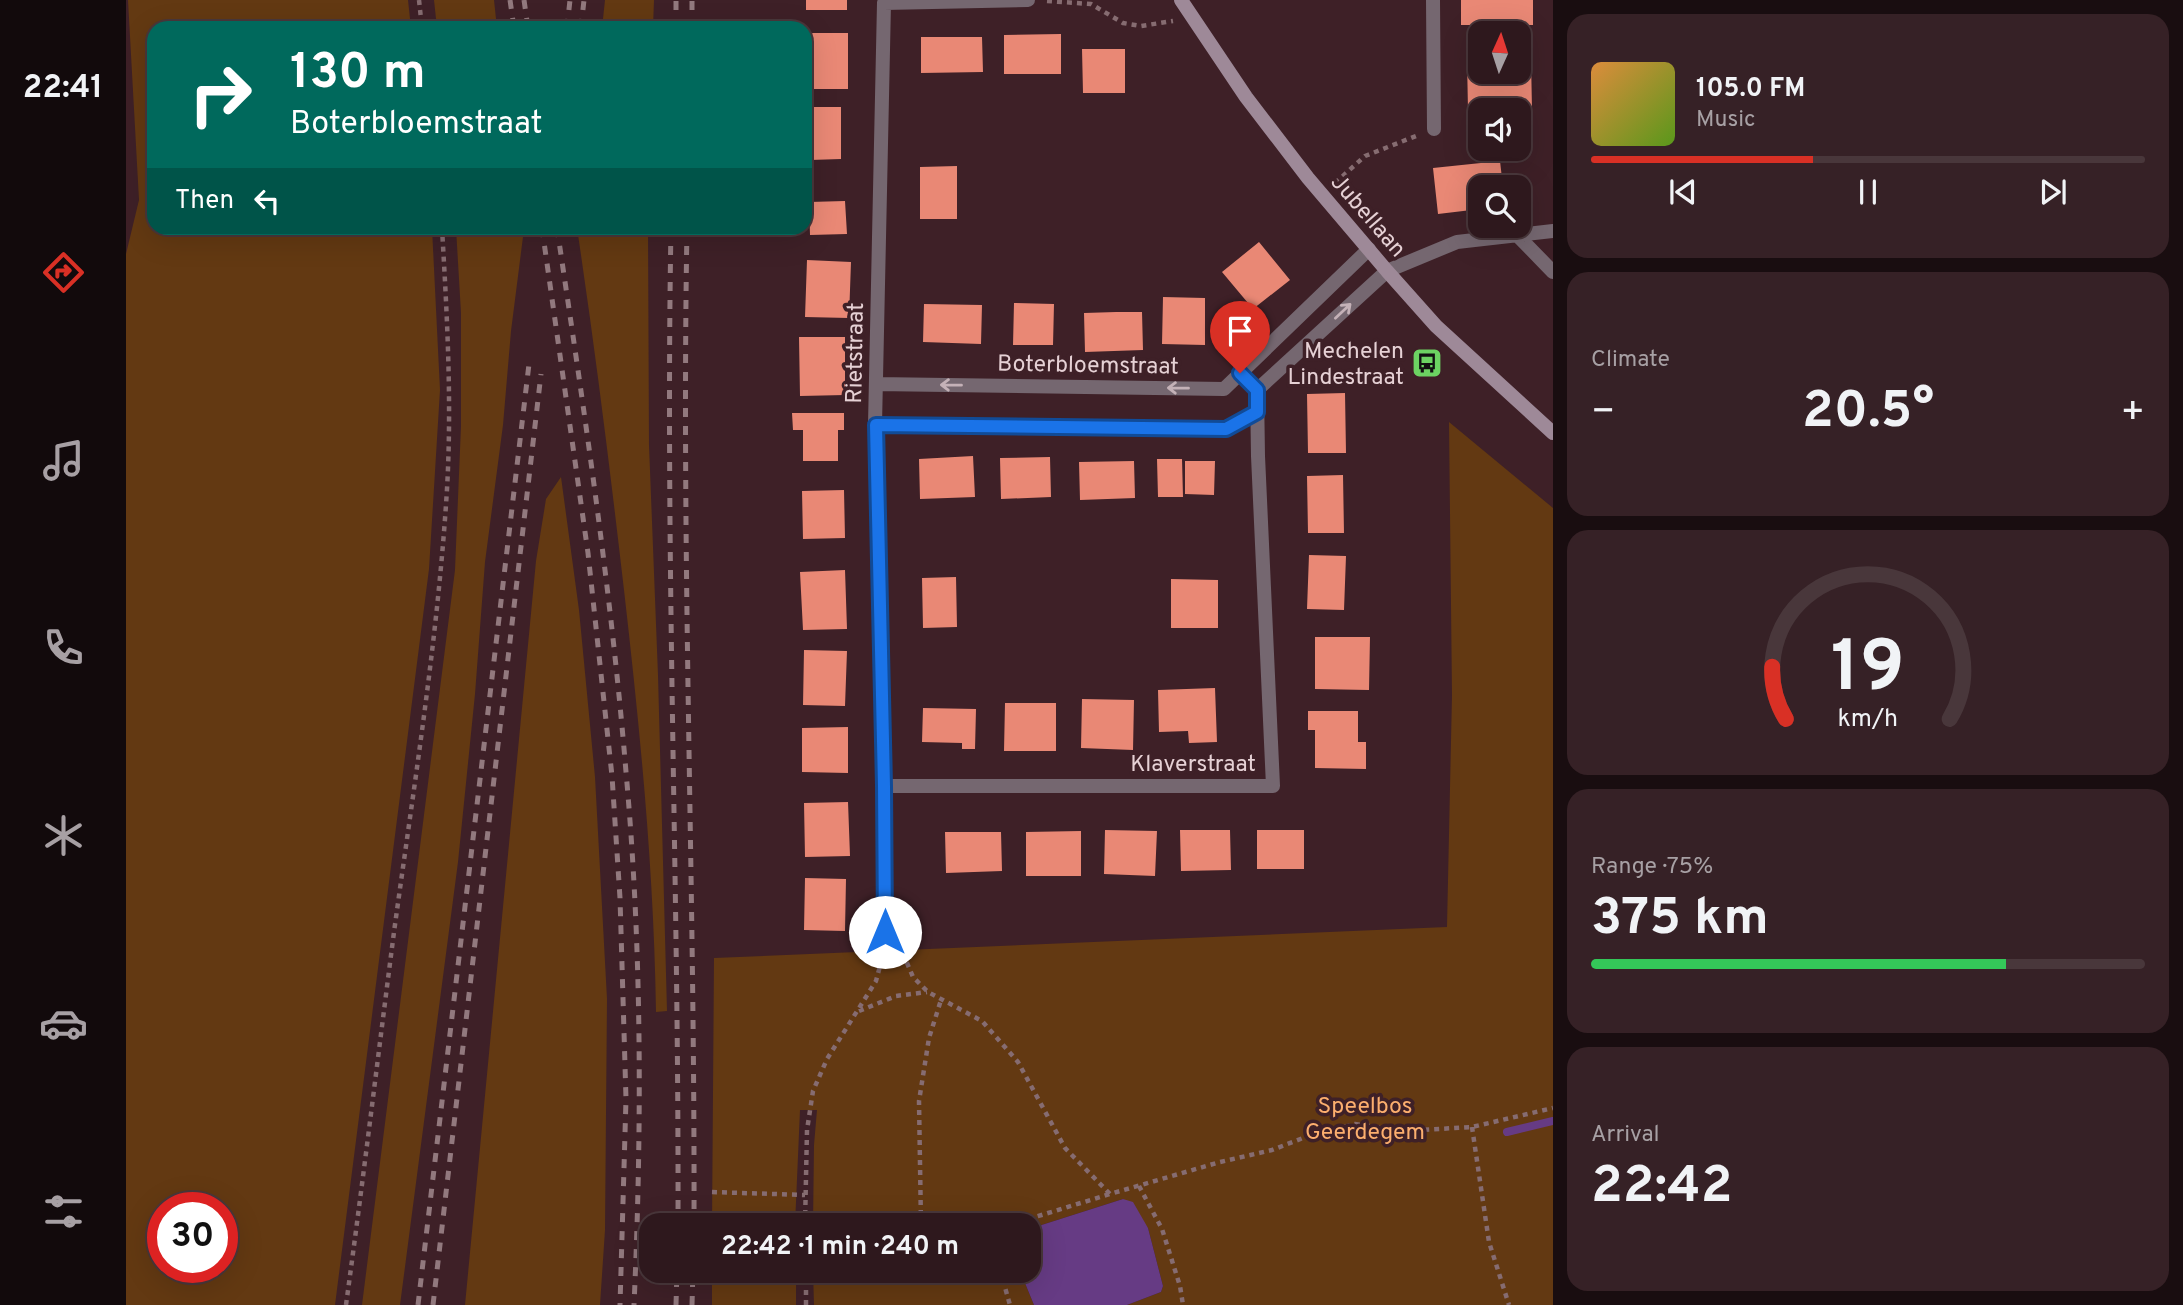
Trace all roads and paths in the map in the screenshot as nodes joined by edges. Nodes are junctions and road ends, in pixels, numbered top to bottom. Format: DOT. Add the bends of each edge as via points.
graph roads {
  1 [pos="419,0"];
  2 [pos="1028,0"];
  3 [pos="1043,0"];
  4 [pos="1181,0"];
  5 [pos="1433,0"];
  6 [pos="1191,18"];
  7 [pos="421,21"];
  8 [pos="1434,129"];
  9 [pos="1321,194"];
  10 [pos="1553,231"];
  11 [pos="1531,234"];
  12 [pos="442,235"];
  13 [pos="1498,238"];
  14 [pos="1520,238"];
  15 [pos="1369,250"];
  16 [pos="1387,271"];
  17 [pos="1553,272"];
  18 [pos="1240,373"];
  19 [pos="876,384"];
  20 [pos="1257,390"];
  21 [pos="1257,412"];
  22 [pos="876,425"];
  23 [pos="1553,433"];
  24 [pos="884,786"];
  25 [pos="885,932"];
  26 [pos="928,992"];
  27 [pos="941,1000"];
  28 [pos="858,1011"];
  29 [pos="1553,1108"];
  30 [pos="1472,1127"];
  31 [pos="1139,1186"];
  32 [pos="712,1192"];
  33 [pos="1110,1194"];
  34 [pos="805,1195"];
  35 [pos="805,1213"];
  36 [pos="921,1213"];
  37 [pos="1041,1215"];
  38 [pos="806,1283"];
  39 [pos="1004,1283"];
  40 [pos="346,1305"];
  41 [pos="806,1305"];
  42 [pos="1010,1305"];
  43 [pos="1183,1305"];
  44 [pos="1509,1305"];
  1 -- 7 [label="path"];
  2 -- 19 [label="street, Rietstraat" via="884,3"];
  3 -- 6 [label="path" via="1091,4 1124,23 1141,26"];
  4 -- 6 [label="main road, Jubellaan"];
  5 -- 8 [label="street"];
  6 -- 9 [label="main road, Jubellaan"];
  8 -- 9 [label="path" via="1365,156"];
  9 -- 15 [label="main road, Jubellaan"];
  10 -- 11 [label="street"];
  12 -- 40 [label="path" via="450,349 440,573"];
  13 -- 16 [label="street" via="1457,242"];
  14 -- 17 [label="street"];
  15 -- 16 [label="main road, Jubellaan"];
  15 -- 18 [label="street, Boterbloemstraat"];
  20 -- 16 [label="street, one-way"];
  16 -- 23 [label="main road, Jubellaan" via="1436,326"];
  18 -- 19 [label="street, Boterbloemstraat, one-way" via="1224,389"];
  18 -- 20 [label="street"];
  19 -- 22 [label="street, Rietstraat"];
  20 -- 21 [label="street, Klaverstraat"];
  21 -- 22 [label="street" via="1226,429"];
  21 -- 24 [label="street, Klaverstraat" via="1273,786"];
  22 -- 24 [label="street, Rietstraat"];
  24 -- 25 [label="street, Rietstraat"];
  25 -- 26 [label="path" via="899,942 913,977"];
  25 -- 28 [label="path" via="876,981"];
  26 -- 27 [label="path"];
  26 -- 28 [label="path" via="896,996"];
  27 -- 33 [label="path" via="982,1021 1018,1062 1065,1148"];
  27 -- 36 [label="path" via="929,1038 919,1101"];
  28 -- 34 [label="path" via="813,1091"];
  29 -- 30 [label="path"];
  30 -- 31 [label="path" via="1405,1131 1355,1124"];
  30 -- 44 [label="path" via="1489,1242"];
  31 -- 33 [label="path"];
  31 -- 43 [label="path" via="1162,1229"];
  32 -- 34 [label="path"];
  33 -- 37 [label="path"];
  34 -- 35 [label="path"];
  38 -- 41 [label="path"];
  39 -- 42 [label="path"];
}
